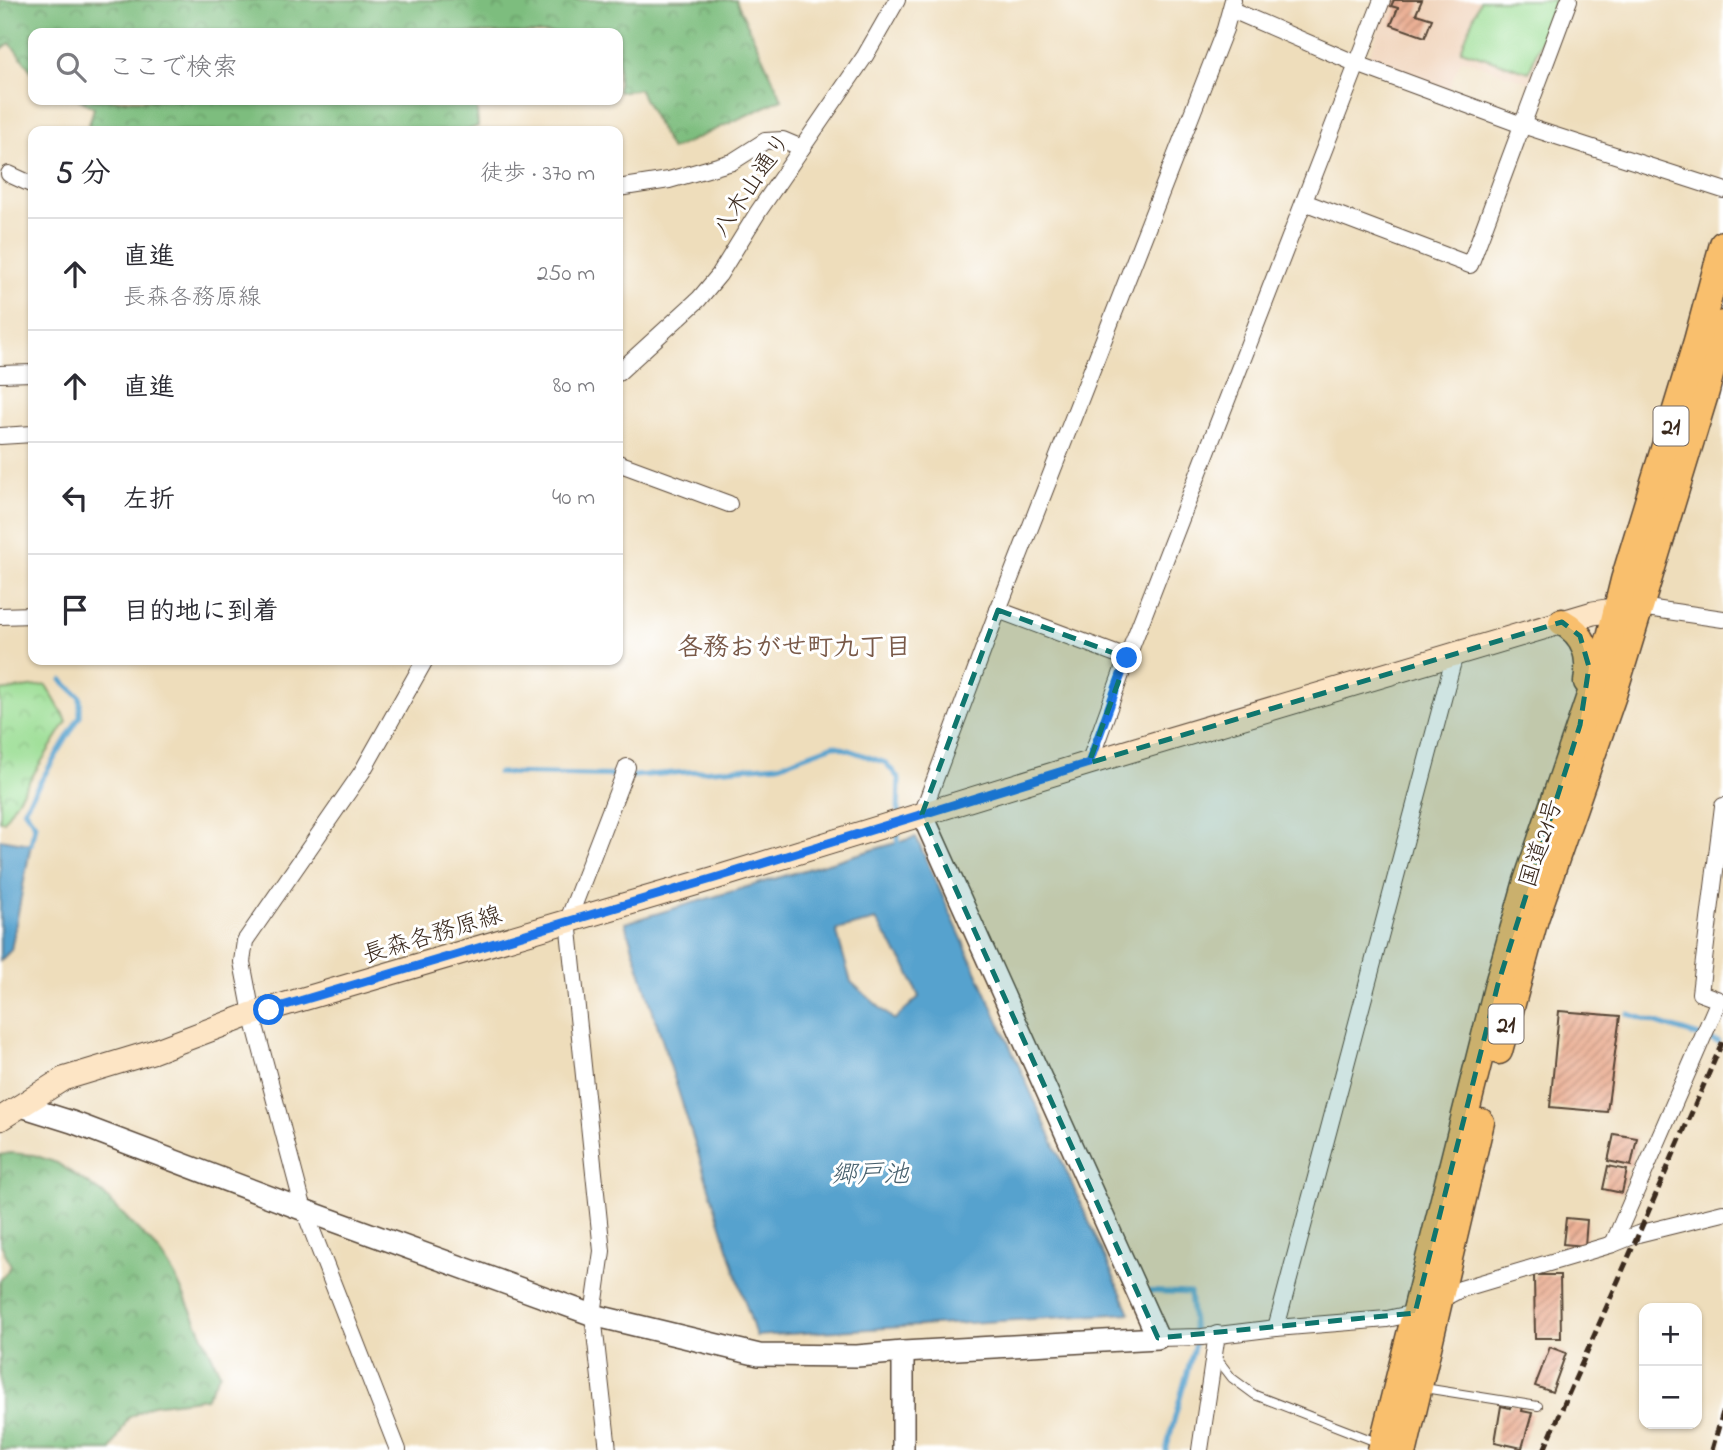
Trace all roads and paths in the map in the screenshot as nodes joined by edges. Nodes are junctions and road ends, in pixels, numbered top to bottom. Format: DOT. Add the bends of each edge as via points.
graph roads {
  1 [pos="897,0"];
  2 [pos="1382,0"];
  3 [pos="1569,0"];
  4 [pos="1233,5"];
  5 [pos="1357,64"];
  6 [pos="1522,125"];
  7 [pos="802,148"];
  8 [pos="9,174"];
  9 [pos="28,184"];
  10 [pos="623,187"];
  11 [pos="1723,190"];
  12 [pos="1304,202"];
  13 [pos="1723,244"];
  14 [pos="1723,324"];
  15 [pos="623,368"];
  16 [pos="28,373"];
  17 [pos="0,374"];
  18 [pos="28,434"];
  19 [pos="0,436"];
  20 [pos="623,465"];
  21 [pos="729,504"];
  22 [pos="1629,607"];
  23 [pos="998,610"];
  24 [pos="28,615"];
  25 [pos="0,616"];
  26 [pos="1723,619"];
  27 [pos="1562,622"];
  28 [pos="1455,654"];
  29 [pos="1127,658"];
  30 [pos="422,665"];
  31 [pos="1580,725"];
  32 [pos="1089,763"];
  33 [pos="627,767"];
  34 [pos="1723,806"];
  35 [pos="906,819"];
  36 [pos="568,920"];
  37 [pos="252,1014"];
  38 [pos="10,1106"];
  39 [pos="0,1119"];
  40 [pos="304,1210"];
  41 [pos="1723,1213"];
  42 [pos="1613,1244"];
  43 [pos="1440,1299"];
  44 [pos="1415,1314"];
  45 [pos="593,1315"];
  46 [pos="1276,1328"];
  47 [pos="1209,1336"];
  48 [pos="1167,1338"];
  49 [pos="902,1352"];
  50 [pos="1215,1356"];
  51 [pos="1418,1387"];
  52 [pos="1538,1406"];
  53 [pos="1389,1448"];
  54 [pos="398,1450"];
  55 [pos="608,1450"];
  56 [pos="903,1450"];
  57 [pos="1200,1450"];
  1 -- 7 [label="street, 八木山通り"];
  2 -- 5 [label="street"];
  3 -- 6 [label="street"];
  4 -- 5 [label="street"];
  4 -- 23 [label="street"];
  5 -- 6 [label="street"];
  5 -- 12 [label="street"];
  6 -- 11 [label="street"];
  6 -- 12 [label="street" via="1470,265"];
  7 -- 10 [label="street" via="783,140 765,141 732,162 670,180"];
  7 -- 15 [label="street, 八木山通り" via="719,275"];
  8 -- 9 [label="street"];
  12 -- 29 [label="street"];
  13 -- 22 [label="highway, 国道21号 / 21" via="1624,580"];
  14 -- 22 [label="highway, 国道21号 / 21" via="1706,391"];
  16 -- 17 [label="street"];
  18 -- 19 [label="street"];
  20 -- 21 [label="street"];
  22 -- 26 [label="street"];
  22 -- 27 [label="main road, 長森各務原線"];
  22 -- 31 [label="highway, 国道21号 / 21"];
  22 -- 43 [label="highway, 国道21号 / 21" via="1613,695 1535,919"];
  23 -- 29 [label="street"];
  23 -- 35 [label="street"];
  24 -- 25 [label="street"];
  27 -- 28 [label="main road, 長森各務原線"];
  27 -- 31 [label="highway" via="1586,647 1589,667"];
  28 -- 32 [label="main road, 長森各務原線"];
  28 -- 46 [label="street"];
  29 -- 32 [label="street"];
  30 -- 37 [label="street" via="351,788 245,940 242,962"];
  31 -- 44 [label="highway, 国道21号 / 21" via="1497,984"];
  32 -- 35 [label="main road, 長森各務原線"];
  33 -- 36 [label="street"];
  34 -- 42 [label="street" via="1700,992 1719,1000"];
  35 -- 36 [label="main road, 長森各務原線"];
  35 -- 48 [label="street" via="1143,1305"];
  36 -- 37 [label="main road, 長森各務原線"];
  36 -- 45 [label="street" via="602,1251"];
  37 -- 38 [label="main road, 長森各務原線" via="63,1079"];
  37 -- 40 [label="street"];
  38 -- 39 [label="main road, 長森各務原線"];
  38 -- 40 [label="street" via="72,1122"];
  40 -- 45 [label="street"];
  40 -- 54 [label="street"];
  41 -- 42 [label="street"];
  42 -- 43 [label="street"];
  43 -- 44 [label="street"];
  43 -- 51 [label="highway, 国道21号 / 21"];
  44 -- 46 [label="street"];
  44 -- 53 [label="highway, 国道21号 / 21"];
  45 -- 49 [label="street" via="759,1355"];
  45 -- 55 [label="street"];
  46 -- 47 [label="street"];
  47 -- 48 [label="street"];
  47 -- 50 [label="street"];
  48 -- 49 [label="street"];
  49 -- 56 [label="street"];
  50 -- 53 [label="lane" via="1232,1378 1255,1395"];
  50 -- 57 [label="street"];
  51 -- 52 [label="lane"];
  51 -- 53 [label="highway, 国道21号 / 21"];
}
